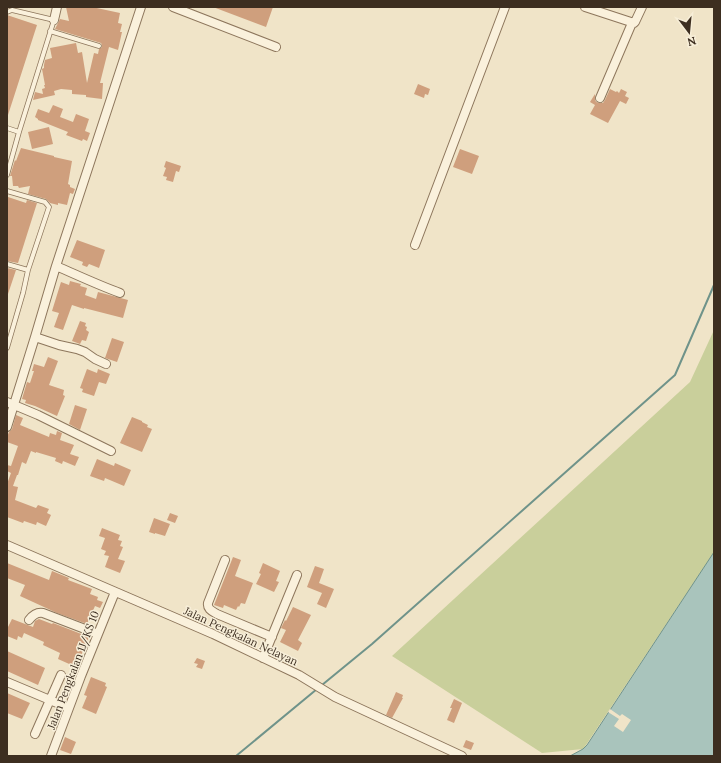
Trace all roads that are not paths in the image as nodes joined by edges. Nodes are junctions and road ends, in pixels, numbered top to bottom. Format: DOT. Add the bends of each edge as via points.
graph roads {
  1 [pos="57,7"];
  2 [pos="141,7"];
  3 [pos="173,7"];
  4 [pos="505,7"];
  5 [pos="585,7"];
  6 [pos="642,7"];
  7 [pos="7,12"];
  8 [pos="54,20"];
  9 [pos="632,23"];
  10 [pos="50,31"];
  11 [pos="99,46"];
  12 [pos="276,47"];
  13 [pos="600,98"];
  14 [pos="7,128"];
  15 [pos="19,132"];
  16 [pos="7,175"];
  17 [pos="7,191"];
  18 [pos="415,245"];
  19 [pos="7,264"];
  20 [pos="56,266"];
  21 [pos="28,270"];
  22 [pos="120,293"];
  23 [pos="36,337"];
  24 [pos="7,348"];
  25 [pos="106,364"];
  26 [pos="10,404"];
  27 [pos="7,427"];
  28 [pos="111,451"];
  29 [pos="7,545"];
  30 [pos="225,560"];
  31 [pos="297,575"];
  32 [pos="115,592"];
  33 [pos="29,620"];
  34 [pos="98,634"];
  35 [pos="272,637"];
  36 [pos="263,658"];
  37 [pos="61,675"];
  38 [pos="7,682"];
  39 [pos="50,700"];
  40 [pos="69,708"];
  41 [pos="35,734"];
  42 [pos="51,756"];
  43 [pos="462,756"];
  1 -- 8 [label="street"];
  2 -- 20 [label="street"];
  3 -- 12 [label="street"];
  4 -- 18 [label="street"];
  5 -- 9 [label="street"];
  6 -- 9 [label="street" via="635,22"];
  7 -- 8 [label="lane" via="12,10"];
  8 -- 10 [label="lane"];
  9 -- 13 [label="street"];
  10 -- 11 [label="lane"];
  10 -- 15 [label="lane"];
  14 -- 15 [label="lane"];
  15 -- 16 [label="lane"];
  17 -- 21 [label="lane" via="45,202 49,208"];
  19 -- 21 [label="lane"];
  20 -- 22 [label="street"];
  20 -- 23 [label="street"];
  21 -- 24 [label="lane"];
  23 -- 25 [label="street" via="85,352"];
  23 -- 26 [label="street"];
  26 -- 27 [label="street"];
  26 -- 28 [label="street"];
  29 -- 32 [label="street, Jalan Pengkalan Nelayan"];
  30 -- 35 [label="street" via="208,607 217,614"];
  31 -- 35 [label="street"];
  32 -- 34 [label="street, Jalan Pengkalan 1J/KS 10"];
  32 -- 36 [label="street, Jalan Pengkalan Nelayan"];
  33 -- 34 [label="street" via="40,612"];
  34 -- 40 [label="street, Jalan Pengkalan 1J/KS 10"];
  35 -- 36 [label="street"];
  36 -- 43 [label="street, Jalan Pengkalan Nelayan" via="299,675 335,698"];
  37 -- 39 [label="street"];
  38 -- 39 [label="street"];
  39 -- 40 [label="street"];
  39 -- 41 [label="street"];
  40 -- 42 [label="street, Jalan Pengkalan 1J/KS 10"];
}
